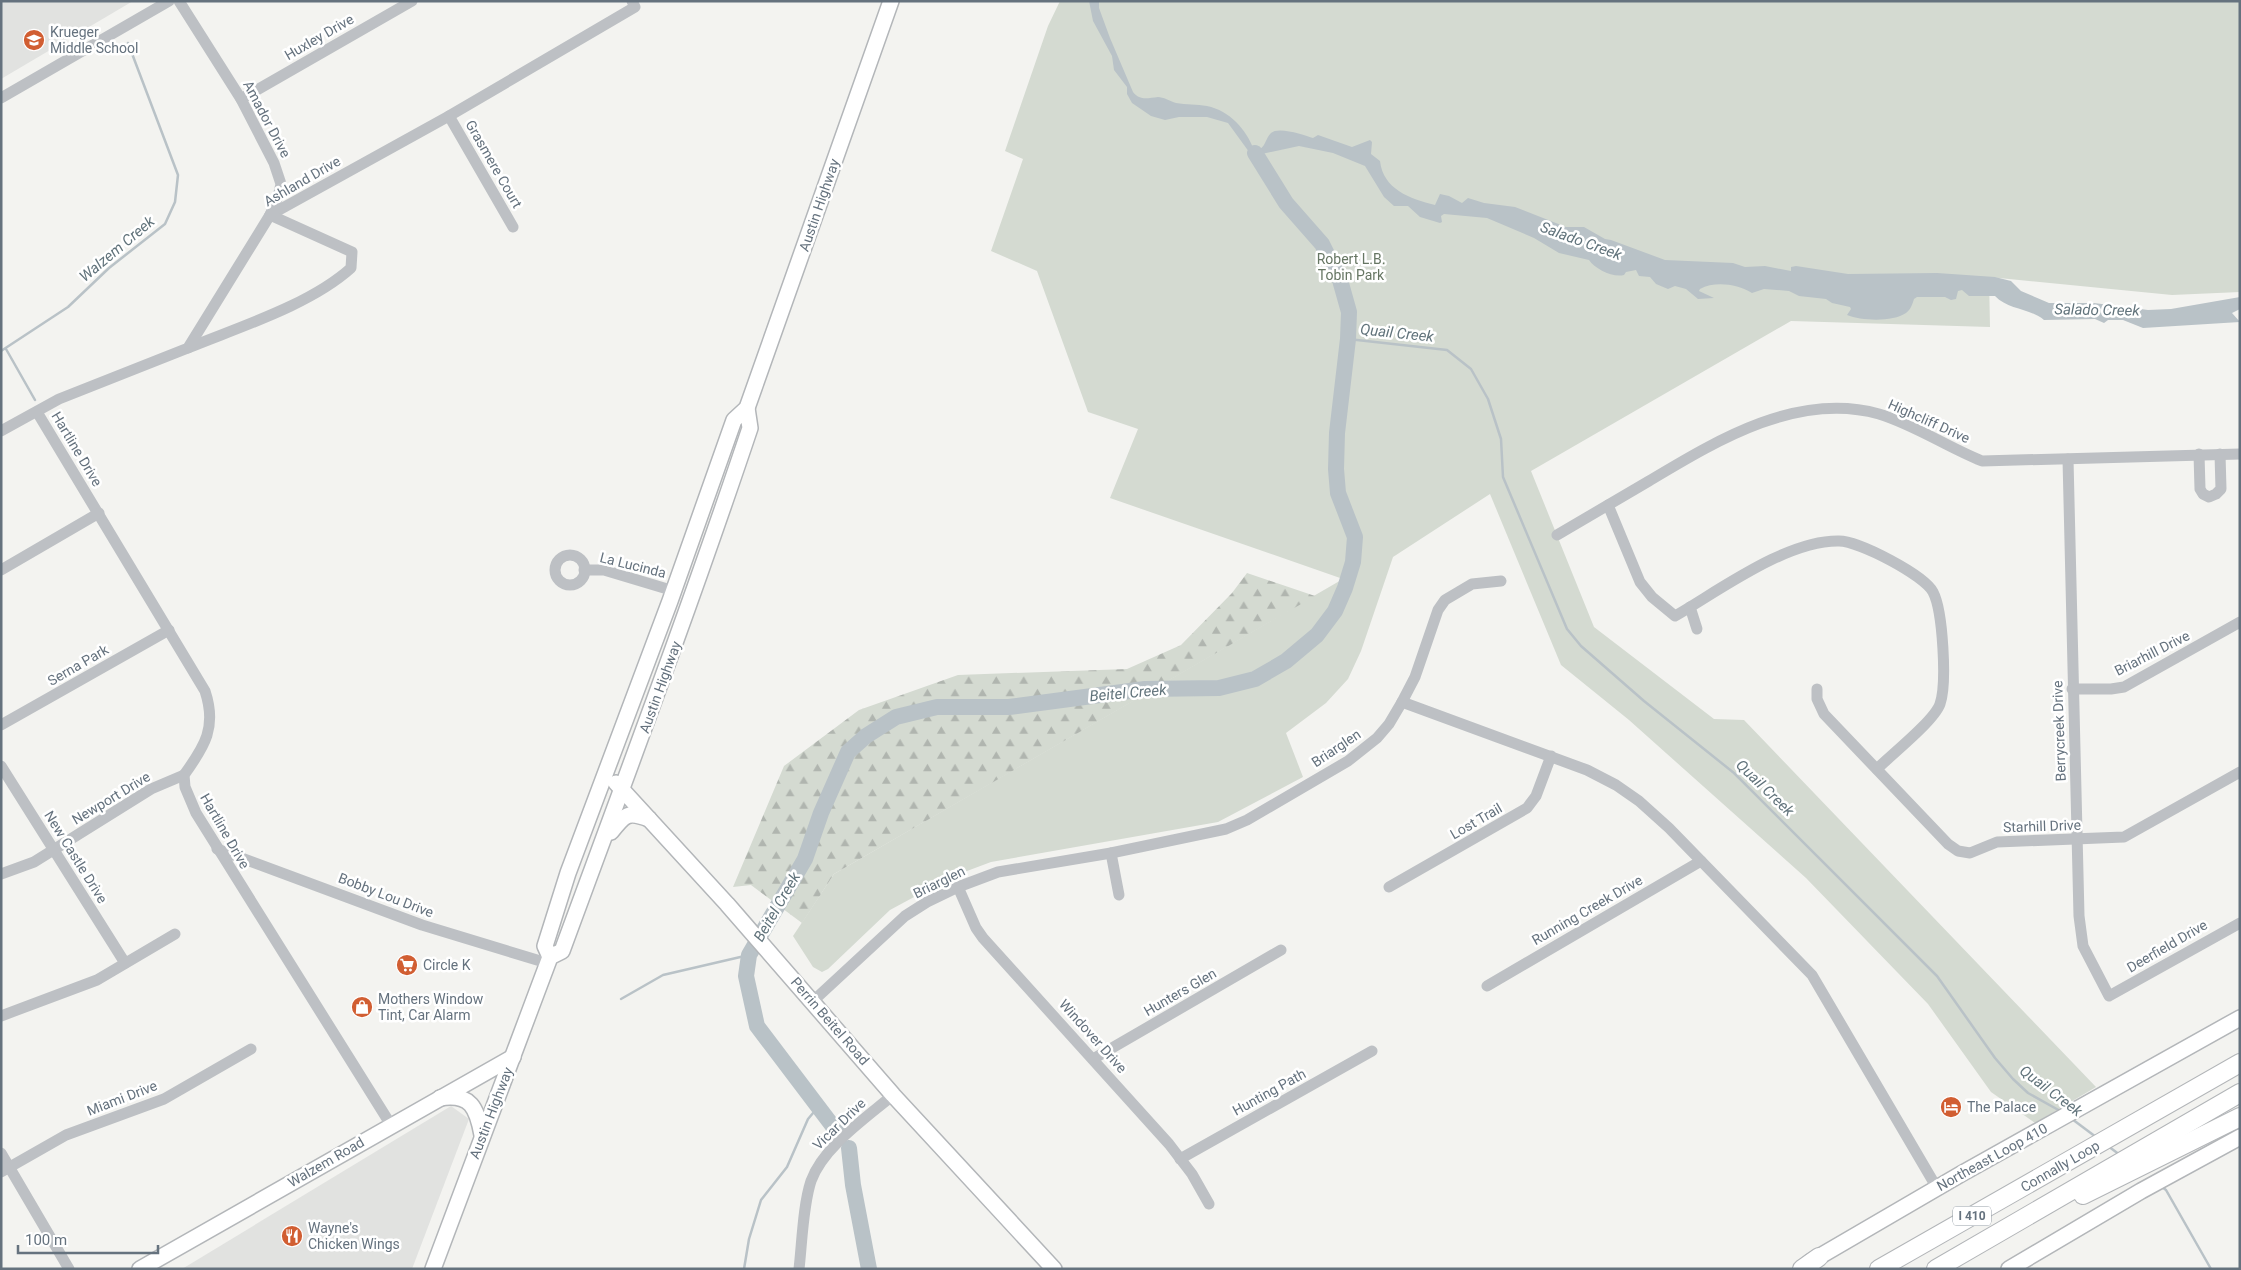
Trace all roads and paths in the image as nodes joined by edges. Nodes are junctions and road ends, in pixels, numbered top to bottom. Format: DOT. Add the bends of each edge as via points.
graph roads {
  1 [pos="169,1"];
  2 [pos="179,1"];
  3 [pos="412,1"];
  4 [pos="891,1"];
  5 [pos="633,4"];
  6 [pos="1,98"];
  7 [pos="241,99"];
  8 [pos="449,116"];
  9 [pos="270,215"];
  10 [pos="513,227"];
  11 [pos="188,348"];
  12 [pos="747,408"];
  13 [pos="37,412"];
  14 [pos="1,431"];
  15 [pos="2199,454"];
  16 [pos="2220,454"];
  17 [pos="2240,454"];
  18 [pos="2068,459"];
  19 [pos="1608,505"];
  20 [pos="99,513"];
  21 [pos="1557,535"];
  22 [pos="1,570"];
  23 [pos="584,570"];
  24 [pos="1501,581"];
  25 [pos="674,591"];
  26 [pos="1690,607"];
  27 [pos="2240,622"];
  28 [pos="169,630"];
  29 [pos="1697,630"];
  30 [pos="1817,689"];
  31 [pos="2072,690"];
  32 [pos="1402,702"];
  33 [pos="1,726"];
  34 [pos="1551,756"];
  35 [pos="1,766"];
  36 [pos="1877,769"];
  37 [pos="2240,772"];
  38 [pos="606,773"];
  39 [pos="184,775"];
  40 [pos="623,790"];
  41 [pos="651,820"];
  42 [pos="2078,840"];
  43 [pos="602,844"];
  44 [pos="217,849"];
  45 [pos="54,850"];
  46 [pos="1111,853"];
  47 [pos="1701,861"];
  48 [pos="1,874"];
  49 [pos="958,888"];
  50 [pos="1389,888"];
  51 [pos="1119,895"];
  52 [pos="2240,923"];
  53 [pos="175,934"];
  54 [pos="1281,950"];
  55 [pos="549,960"];
  56 [pos="125,963"];
  57 [pos="1487,986"];
  58 [pos="2110,996"];
  59 [pos="812,1002"];
  60 [pos="1,1016"];
  61 [pos="2240,1018"];
  62 [pos="251,1049"];
  63 [pos="1372,1051"];
  64 [pos="513,1057"];
  65 [pos="1093,1059"];
  66 [pos="2240,1063"];
  67 [pos="2240,1093"];
  68 [pos="893,1095"];
  69 [pos="438,1098"];
  70 [pos="2240,1117"];
  71 [pos="391,1125"];
  72 [pos="482,1135"];
  73 [pos="2240,1137"];
  74 [pos="2173,1140"];
  75 [pos="1,1153"];
  76 [pos="1180,1159"];
  77 [pos="5,1169"];
  78 [pos="1937,1188"];
  79 [pos="1209,1204"];
  80 [pos="1819,1257"];
  81 [pos="1938,1268"];
  82 [pos="69,1269"];
  83 [pos="140,1269"];
  84 [pos="433,1269"];
  85 [pos="799,1269"];
  86 [pos="1054,1269"];
  87 [pos="1798,1269"];
  88 [pos="1802,1269"];
  89 [pos="1879,1269"];
  90 [pos="2009,1269"];
  1 -- 6 [label="street"];
  2 -- 7 [label="street, Amador Drive"];
  3 -- 7 [label="street, Huxley Drive"];
  4 -- 12 [label="main road, Austin Highway"];
  5 -- 8 [label="street, Ashland Drive"];
  7 -- 9 [label="street, Amador Drive" via="274,163 281,184"];
  8 -- 9 [label="street, Ashland Drive"];
  8 -- 10 [label="street, Grasmere Court"];
  9 -- 11 [label="street, Ashland Drive"];
  9 -- 11 [label="street" via="352,252 351,268 306,297"];
  11 -- 13 [label="street" via="59,399"];
  12 -- 25 [label="main road, Austin Highway" via="734,420"];
  12 -- 40 [label="main road, Austin Highway" via="750,428"];
  13 -- 14 [label="street"];
  13 -- 20 [label="street, Hartline Drive"];
  15 -- 16 [label="street, Highcliff Drive"];
  15 -- 16 [label="street" via="2200,490 2209,497 2221,488"];
  15 -- 18 [label="street, Highcliff Drive"];
  16 -- 17 [label="street, Highcliff Drive"];
  18 -- 19 [label="street, Highcliff Drive" via="1982,461 1879,414 1856,410 1811,410 1775,418 1734,434"];
  18 -- 31 [label="street, Berrycreek Drive"];
  19 -- 21 [label="street, Highcliff Drive"];
  19 -- 26 [label="street" via="1646,590 1675,616"];
  20 -- 22 [label="street"];
  20 -- 28 [label="street, Hartline Drive"];
  23 -- 25 [label="street, La Lucinda" via="604,570"];
  24 -- 32 [label="street, Briarglen" via="1472,584 1445,600 1438,610 1415,677"];
  25 -- 38 [label="main road, Austin Highway"];
  26 -- 29 [label="street"];
  26 -- 36 [label="street" via="1777,556 1819,542 1859,544 1922,579 1933,591 1939,610 1944,685 1940,706"];
  27 -- 31 [label="street, Briarhill Drive" via="2124,687"];
  28 -- 33 [label="street, Serna Park"];
  28 -- 39 [label="street, Hartline Drive" via="205,690 210,717 202,750"];
  30 -- 36 [label="street, Starhill Drive" via="1817,699 1824,714"];
  31 -- 42 [label="street, Berrycreek Drive"];
  32 -- 34 [label="street"];
  32 -- 46 [label="street, Briarglen" via="1389,724 1363,750 1247,820 1204,835"];
  34 -- 47 [label="street" via="1595,774 1639,801"];
  34 -- 50 [label="street, Lost Trail" via="1536,796 1527,808"];
  35 -- 45 [label="street, New Castle Drive"];
  36 -- 42 [label="street, Starhill Drive" via="1958,851 1970,853 1996,842"];
  37 -- 42 [label="street, Starhill Drive" via="2124,837"];
  38 -- 40 [label="main road, Perrin Beitel Road"];
  38 -- 55 [label="main road, Austin Highway" via="544,946"];
  39 -- 44 [label="street, Hartline Drive" via="188,797"];
  39 -- 45 [label="street, Newport Drive" via="151,789"];
  40 -- 41 [label="main road, Perrin Beitel Road"];
  40 -- 43 [label="main road, Austin Highway"];
  41 -- 43 [label="main road" via="628,814"];
  41 -- 59 [label="main road, Perrin Beitel Road"];
  42 -- 58 [label="street, Berrycreek Drive" via="2079,930 2090,962"];
  43 -- 55 [label="main road, Austin Highway" via="562,951"];
  44 -- 55 [label="street, Bobby Lou Drive" via="422,925"];
  44 -- 71 [label="street, Hartline Drive"];
  45 -- 48 [label="street, Newport Drive" via="34,862"];
  45 -- 56 [label="street, New Castle Drive"];
  46 -- 49 [label="street, Briarglen" via="998,872"];
  46 -- 51 [label="street"];
  47 -- 57 [label="street, Running Creek Drive"];
  47 -- 78 [label="street" via="1819,984"];
  49 -- 59 [label="street, Briarglen" via="905,916"];
  49 -- 65 [label="street, Windover Drive" via="983,938"];
  52 -- 58 [label="street, Deerfield Drive"];
  53 -- 56 [label="street"];
  54 -- 65 [label="street, Hunters Glen"];
  55 -- 64 [label="main road, Austin Highway"];
  56 -- 60 [label="street" via="97,980"];
  59 -- 68 [label="main road, Perrin Beitel Road"];
  61 -- 78 [label="main road, Northeast Loop 410"];
  62 -- 77 [label="street, Miami Drive" via="164,1099 66,1135"];
  63 -- 76 [label="street, Hunting Path"];
  64 -- 69 [label="main road, Walzem Road"];
  64 -- 72 [label="main road, Austin Highway"];
  65 -- 76 [label="street, Windover Drive"];
  66 -- 89 [label="highway, Connally Loop / I 410"];
  67 -- 74 [label="highway, Connally Loop / I 410"];
  68 -- 85 [label="street, Vicar Drive" via="836,1144 817,1168 808,1196"];
  68 -- 86 [label="main road, Perrin Beitel Road"];
  69 -- 71 [label="main road, Walzem Road"];
  69 -- 72 [label="main road" via="458,1097 470,1103 476,1111"];
  70 -- 74 [label="highway"];
  71 -- 83 [label="main road, Walzem Road"];
  72 -- 84 [label="main road, Austin Highway"];
  73 -- 90 [label="main road"];
  74 -- 81 [label="highway, Connally Loop / I 410"];
  75 -- 77 [label="street"];
  76 -- 79 [label="street, Windover Drive"];
  77 -- 82 [label="street"];
  78 -- 80 [label="main road, Northeast Loop 410"];
  80 -- 87 [label="main road, Northeast Loop 410"];
  80 -- 88 [label="highway"];
}
